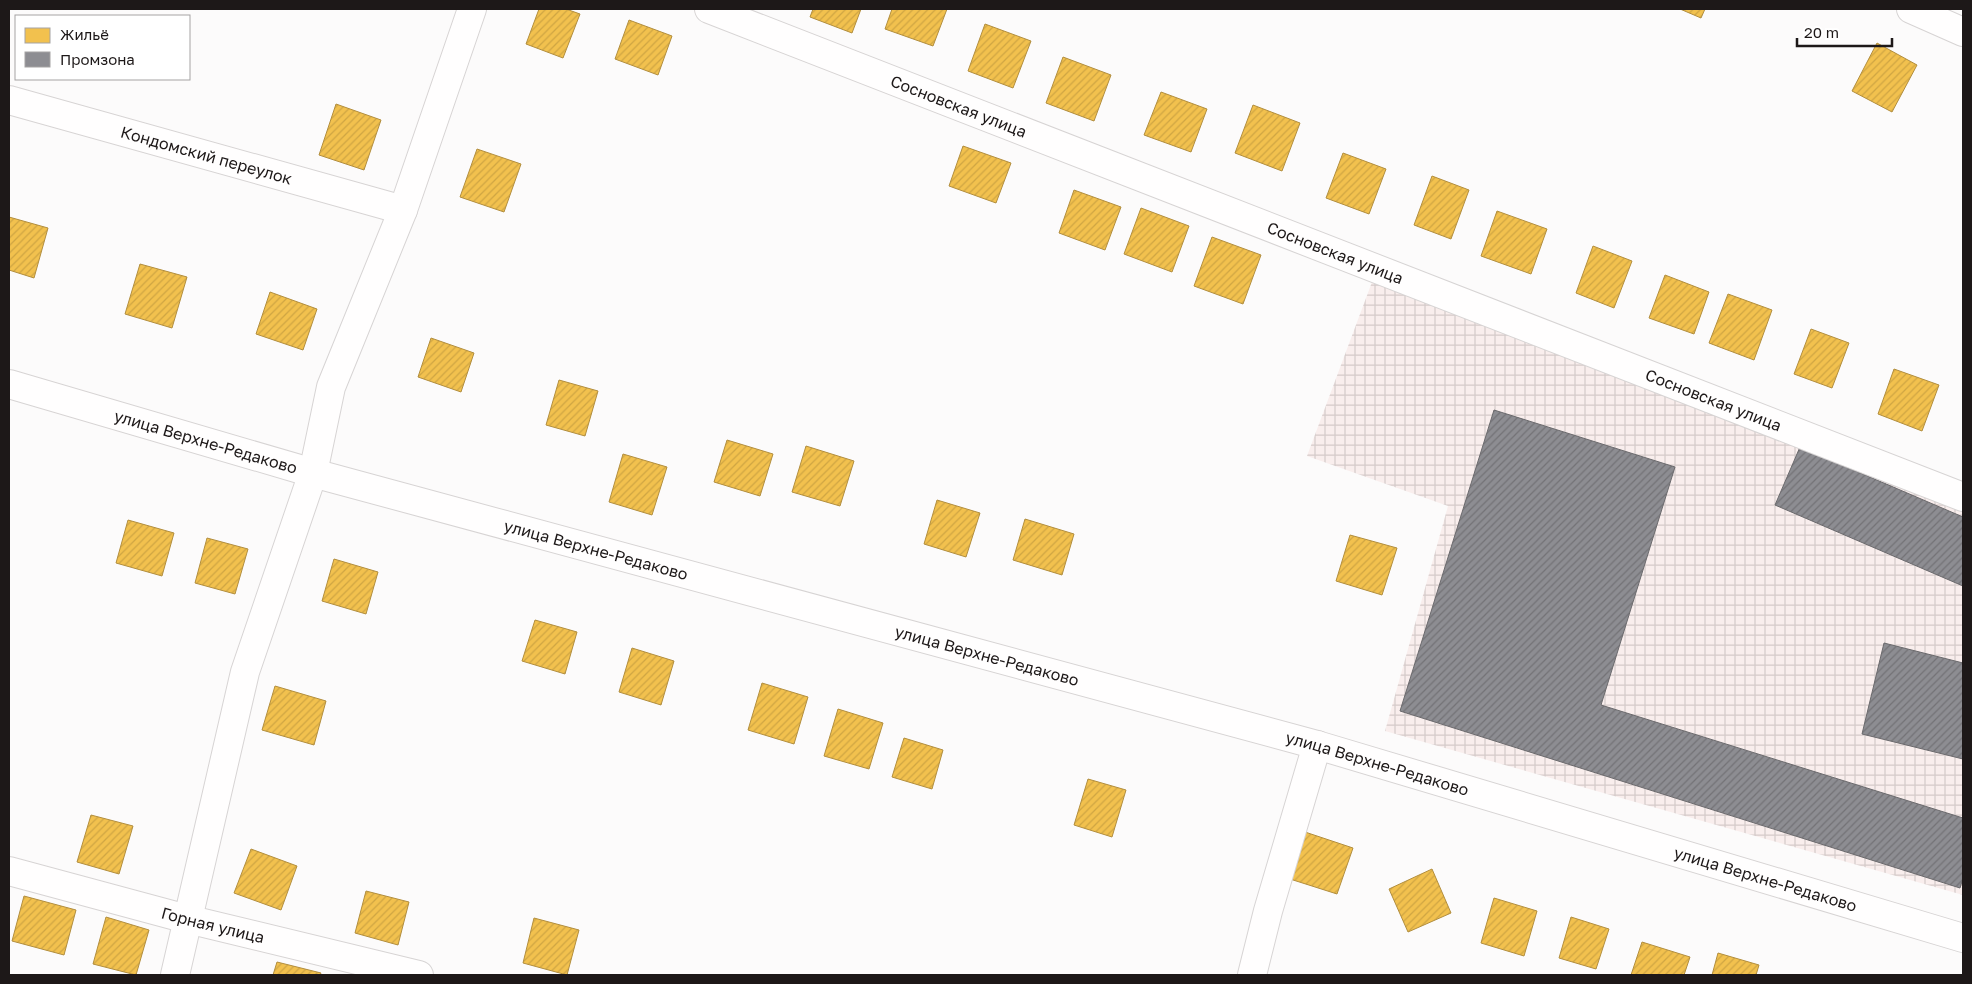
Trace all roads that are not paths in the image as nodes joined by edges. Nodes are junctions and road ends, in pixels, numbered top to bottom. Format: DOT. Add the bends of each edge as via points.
graph roads {
  1 [pos="472,9"];
  2 [pos="709,9"];
  3 [pos="1912,9"];
  4 [pos="1963,32"];
  5 [pos="9,100"];
  6 [pos="403,210"];
  7 [pos="9,384"];
  8 [pos="313,473"];
  9 [pos="1963,497"];
  10 [pos="1316,745"];
  11 [pos="9,871"];
  12 [pos="187,919"];
  13 [pos="1963,938"];
  14 [pos="175,975"];
  15 [pos="419,975"];
  16 [pos="1252,975"];
  1 -- 6 [label="street"];
  2 -- 9 [label="street, Сосновская улица"];
  3 -- 4 [label="street"];
  5 -- 6 [label="street, Кондомский переулок"];
  6 -- 8 [label="street" via="331,387"];
  7 -- 8 [label="street, улица Верхне-Редаково"];
  8 -- 10 [label="street, улица Верхне-Редаково"];
  8 -- 12 [label="street" via="244,672"];
  10 -- 13 [label="street, улица Верхне-Редаково"];
  10 -- 16 [label="street"];
  11 -- 12 [label="street, Горная улица"];
  12 -- 14 [label="street"];
  12 -- 15 [label="street, Горная улица"];
}
